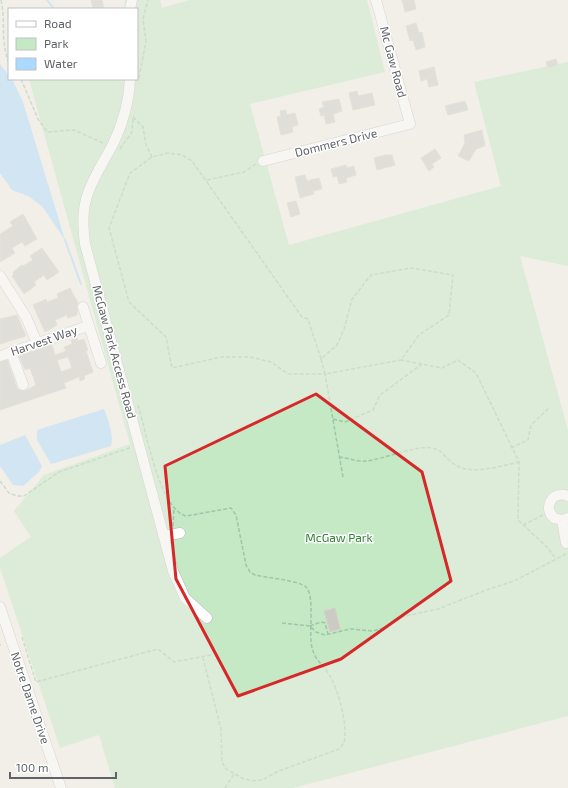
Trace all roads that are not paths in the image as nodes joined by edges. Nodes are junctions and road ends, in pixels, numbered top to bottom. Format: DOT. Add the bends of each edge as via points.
graph roads {
  1 [pos="376,0"];
  2 [pos="134,80"];
  3 [pos="410,124"];
  4 [pos="263,161"];
  5 [pos="0,276"];
  6 [pos="83,307"];
  7 [pos="88,326"];
  8 [pos="37,343"];
  9 [pos="12,352"];
  10 [pos="0,356"];
  11 [pos="101,363"];
  12 [pos="23,385"];
  13 [pos="568,496"];
  14 [pos="565,519"];
  15 [pos="566,543"];
  16 [pos="0,607"];
  17 [pos="207,618"];
  18 [pos="61,788"];
  1 -- 3 [label="street, Mc Gaw Road"];
  2 -- 17 [label="street, McGaw Park Access Road" via="112,147 99,167 87,196 82,222 85,244 173,534 173,571 185,598"];
  3 -- 4 [label="street, Dommers Drive"];
  5 -- 8 [label="street" via="26,317"];
  6 -- 7 [label="street, Harvest Way"];
  7 -- 8 [label="street, Harvest Way"];
  7 -- 11 [label="street, Harvest Way"];
  8 -- 9 [label="street, Harvest Way"];
  9 -- 10 [label="street, Harvest Way"];
  9 -- 12 [label="street"];
  13 -- 14 [label="street" via="554,496 549,503 549,512 554,518"];
  14 -- 15 [label="street"];
  16 -- 18 [label="street, Notre Dame Drive"];
}
